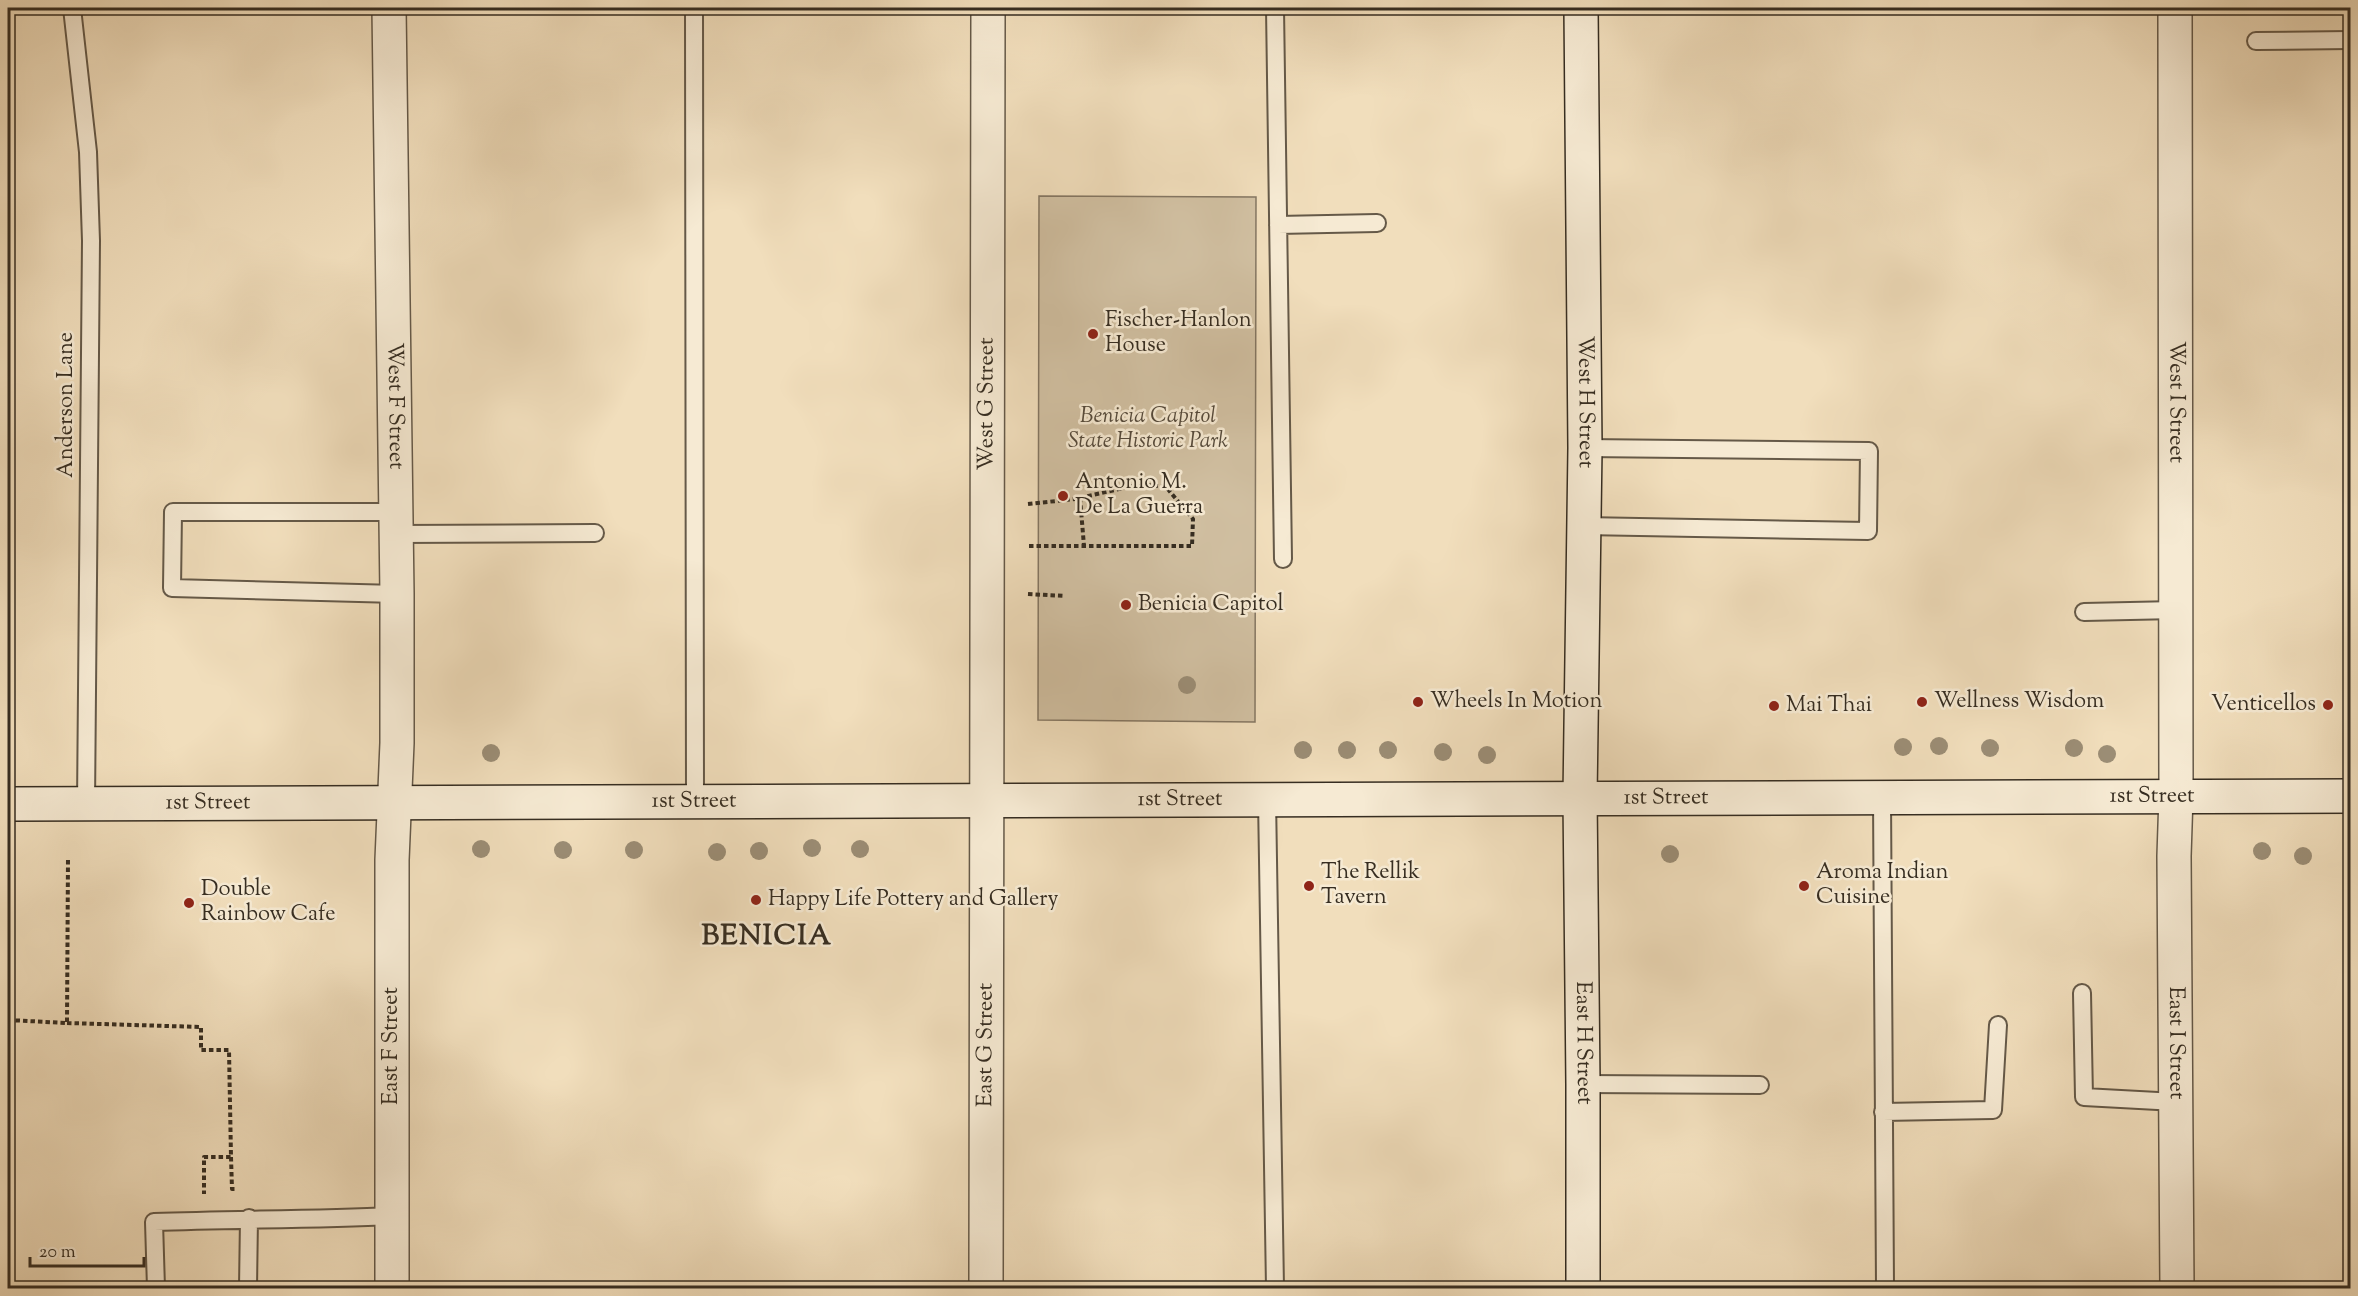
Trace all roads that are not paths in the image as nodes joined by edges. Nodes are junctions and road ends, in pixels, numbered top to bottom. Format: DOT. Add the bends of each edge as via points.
graph roads {
  1 [pos="72,8"];
  2 [pos="389,8"];
  3 [pos="693,8"];
  4 [pos="988,8"];
  5 [pos="1275,8"];
  6 [pos="1581,8"];
  7 [pos="2175,8"];
  8 [pos="2350,40"];
  9 [pos="2256,41"];
  10 [pos="1377,223"];
  11 [pos="1278,225"];
  12 [pos="1585,447"];
  13 [pos="396,523"];
  14 [pos="1583,526"];
  15 [pos="595,533"];
  16 [pos="1283,559"];
  17 [pos="397,594"];
  18 [pos="2176,610"];
  19 [pos="2084,612"];
  20 [pos="2350,795"];
  21 [pos="2176,796"];
  22 [pos="1580,797"];
  23 [pos="1882,797"];
  24 [pos="1268,799"];
  25 [pos="987,801"];
  26 [pos="695,802"];
  27 [pos="395,803"];
  28 [pos="8,804"];
  29 [pos="86,804"];
  30 [pos="2082,993"];
  31 [pos="1998,1025"];
  32 [pos="1584,1084"];
  33 [pos="1760,1085"];
  34 [pos="2176,1102"];
  35 [pos="1883,1112"];
  36 [pos="392,1216"];
  37 [pos="249,1218"];
  38 [pos="156,1288"];
  39 [pos="248,1288"];
  40 [pos="392,1288"];
  41 [pos="986,1288"];
  42 [pos="1275,1288"];
  43 [pos="1583,1288"];
  44 [pos="1885,1288"];
  45 [pos="2177,1288"];
  1 -- 29 [label="lane, Anderson Lane" via="88,152 91,241"];
  2 -- 13 [label="street, West F Street"];
  3 -- 26 [label="lane"];
  4 -- 25 [label="street, West G Street"];
  5 -- 11 [label="lane"];
  6 -- 12 [label="street, West H Street"];
  7 -- 18 [label="street, West I Street"];
  8 -- 9 [label="lane"];
  10 -- 11 [label="lane"];
  11 -- 16 [label="lane"];
  12 -- 14 [label="street, West H Street"];
  12 -- 14 [label="lane" via="1869,451 1868,531"];
  13 -- 15 [label="lane"];
  13 -- 17 [label="street, West F Street"];
  13 -- 17 [label="lane" via="173,512 172,588"];
  14 -- 22 [label="street, West H Street"];
  17 -- 27 [label="street, West F Street"];
  18 -- 19 [label="lane"];
  18 -- 21 [label="street, West I Street"];
  20 -- 21 [label="street, 1st Street"];
  21 -- 23 [label="street, 1st Street"];
  21 -- 34 [label="street, East I Street"];
  22 -- 23 [label="street, 1st Street"];
  22 -- 24 [label="street, 1st Street"];
  22 -- 32 [label="street, East H Street"];
  23 -- 35 [label="lane"];
  24 -- 25 [label="street, 1st Street"];
  24 -- 42 [label="lane"];
  25 -- 26 [label="street, 1st Street"];
  25 -- 41 [label="street, East G Street"];
  26 -- 27 [label="street, 1st Street"];
  27 -- 29 [label="street, 1st Street"];
  27 -- 36 [label="street, East F Street"];
  28 -- 29 [label="street, 1st Street"];
  30 -- 34 [label="lane" via="2084,1097"];
  31 -- 35 [label="lane" via="1993,1110"];
  32 -- 33 [label="lane"];
  32 -- 43 [label="street, East H Street"];
  34 -- 45 [label="street, East I Street"];
  35 -- 44 [label="lane"];
  36 -- 37 [label="lane"];
  36 -- 40 [label="street, East F Street"];
  37 -- 38 [label="lane" via="154,1222"];
  37 -- 39 [label="lane"];
}
